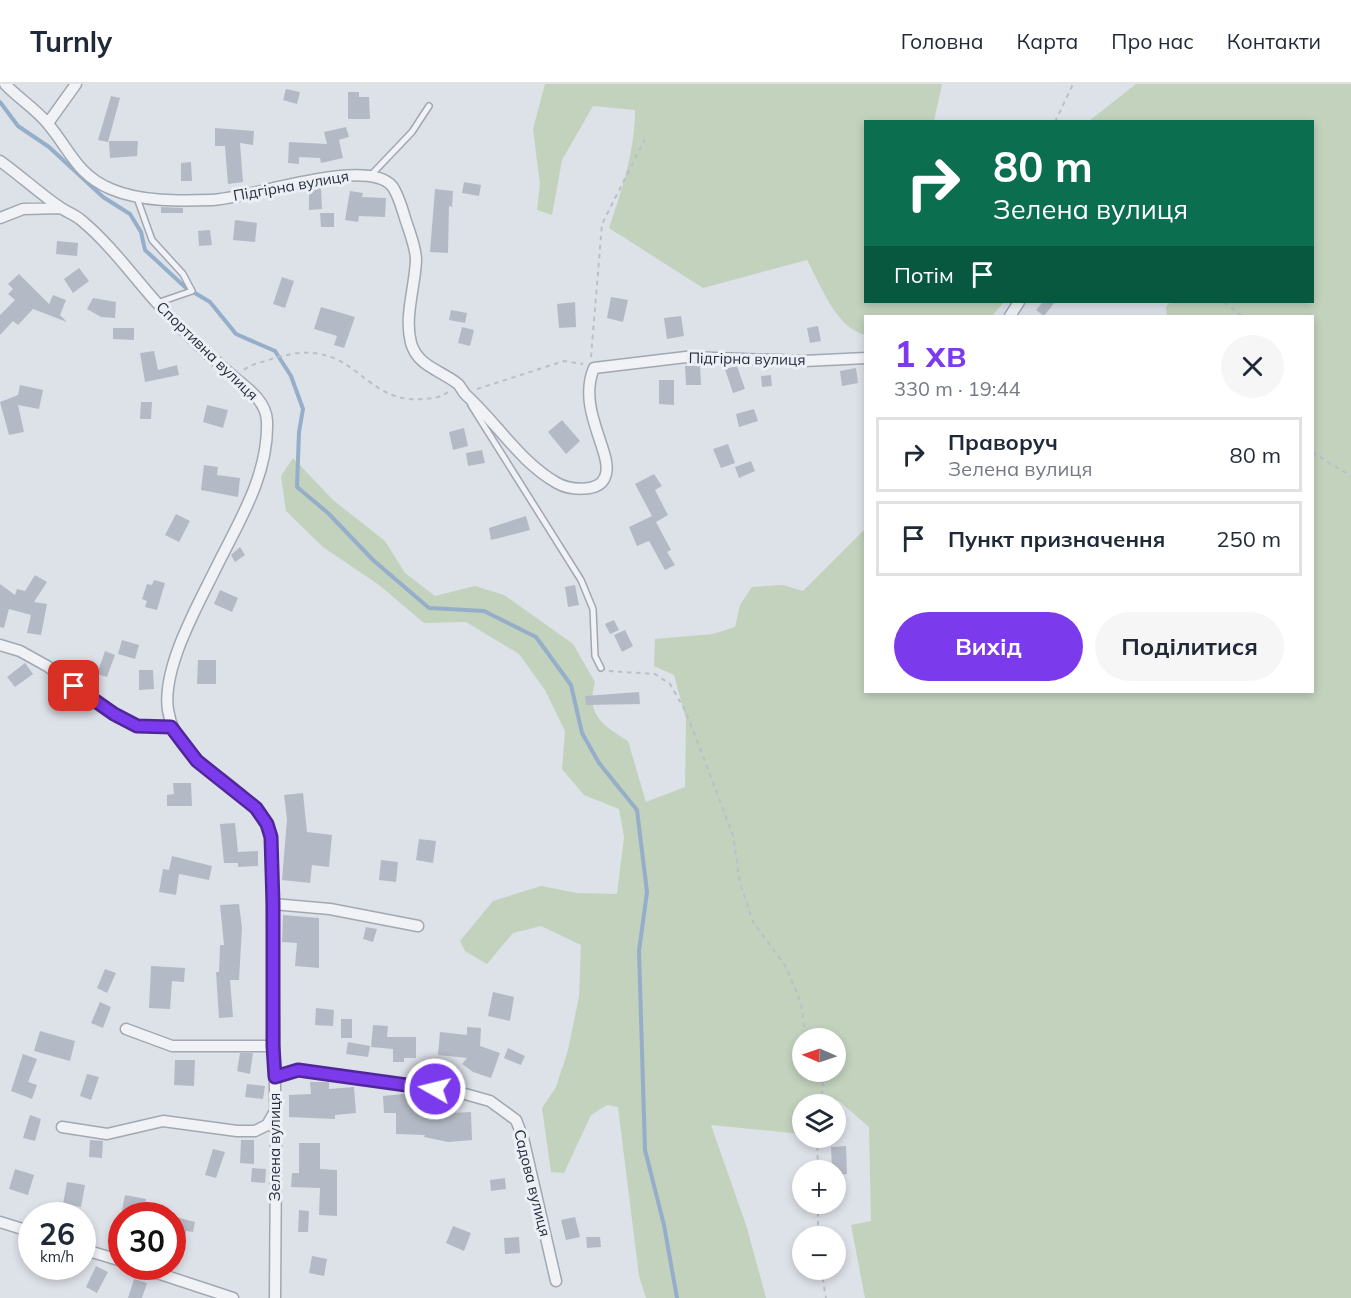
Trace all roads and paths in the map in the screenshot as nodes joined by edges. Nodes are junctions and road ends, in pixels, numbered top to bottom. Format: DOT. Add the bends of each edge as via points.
graph roads {
  1 [pos="5,84"];
  2 [pos="76,84"];
  3 [pos="1073,84"];
  4 [pos="429,106"];
  5 [pos="1056,120"];
  6 [pos="48,123"];
  7 [pos="645,138"];
  8 [pos="0,161"];
  9 [pos="371,175"];
  10 [pos="137,198"];
  11 [pos="62,208"];
  12 [pos="0,218"];
  13 [pos="157,303"];
  14 [pos="1225,303"];
  15 [pos="1241,315"];
  16 [pos="864,358"];
  17 [pos="248,367"];
  18 [pos="594,368"];
  19 [pos="461,388"];
  20 [pos="1314,453"];
  21 [pos="1351,476"];
  22 [pos="0,645"];
  23 [pos="601,668"];
  24 [pos="171,727"];
  25 [pos="273,904"];
  26 [pos="418,926"];
  27 [pos="805,1028"];
  28 [pos="126,1029"];
  29 [pos="273,1046"];
  30 [pos="275,1077"];
  31 [pos="274,1113"];
  32 [pos="62,1126"];
  33 [pos="0,1222"];
  34 [pos="18,1228"];
  35 [pos="178,1280"];
  36 [pos="823,1280"];
  37 [pos="556,1281"];
  38 [pos="233,1298"];
  39 [pos="275,1298"];
  40 [pos="826,1298"];
  1 -- 6 [label="street, Підгірна вулиця"];
  2 -- 6 [label="street"];
  3 -- 5 [label="path"];
  4 -- 9 [label="lane" via="412,132"];
  6 -- 10 [label="street, Підгірна вулиця" via="91,180"];
  7 -- 18 [label="path" via="602,224 591,342"];
  8 -- 11 [label="street, Спортивна вулиця"];
  9 -- 10 [label="street, Підгірна вулиця" via="351,173 213,200"];
  9 -- 19 [label="street, Підгірна вулиця" via="393,187 416,257 409,325 411,344 421,360"];
  10 -- 13 [label="lane" via="152,240 183,274 192,291"];
  11 -- 12 [label="street" via="23,209"];
  11 -- 13 [label="street, Спортивна вулиця" via="79,218 108,246"];
  13 -- 24 [label="street, Спортивна вулиця" via="260,399 267,420 260,469 248,504 177,654 167,707"];
  14 -- 15 [label="path"];
  16 -- 18 [label="street, Підгірна вулиця" via="804,361 686,357"];
  17 -- 19 [label="path" via="291,353 321,354 351,368 391,396 414,400 440,398"];
  18 -- 19 [label="path" via="564,361"];
  18 -- 19 [label="street, Підгірна вулиця" via="589,393 591,418 607,466 605,478 597,486 562,486 533,468"];
  19 -- 23 [label="lane" via="581,580 593,609 595,656"];
  20 -- 21 [label="path"];
  22 -- 24 [label="street" via="47,666 137,726"];
  23 -- 27 [label="path" via="613,673 655,674 670,684 686,712 733,835 740,883 753,922 786,967 801,1002"];
  24 -- 25 [label="street, Зелена вулиця" via="206,770 256,808 267,824 271,837"];
  25 -- 26 [label="street" via="330,909"];
  25 -- 29 [label="street, Зелена вулиця"];
  28 -- 29 [label="street" via="172,1046"];
  29 -- 30 [label="street, Зелена вулиця"];
  30 -- 31 [label="street, Зелена вулиця"];
  30 -- 37 [label="street, Садова вулиця" via="298,1070 458,1092 504,1109 516,1120 523,1138"];
  31 -- 32 [label="street" via="267,1125 255,1131 163,1121 107,1134"];
  31 -- 39 [label="street, Зелена вулиця"];
  33 -- 34 [label="street"];
  35 -- 38 [label="street"];
  36 -- 40 [label="path"];
}
